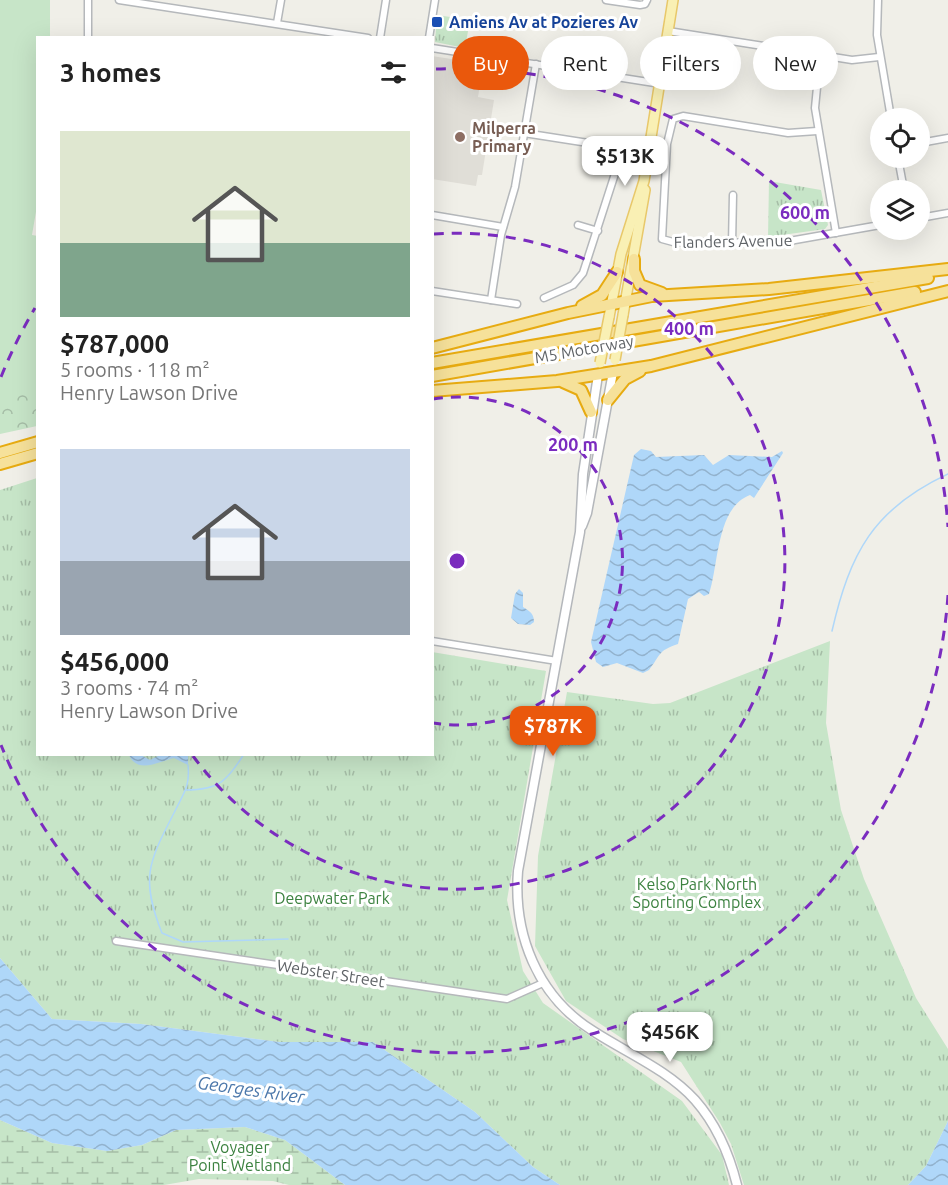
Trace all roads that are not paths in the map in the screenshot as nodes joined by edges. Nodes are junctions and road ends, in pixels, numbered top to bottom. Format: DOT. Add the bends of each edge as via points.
graph roads {
  1 [pos="88,0"];
  2 [pos="120,0"];
  3 [pos="281,0"];
  4 [pos="386,0"];
  5 [pos="435,0"];
  6 [pos="606,0"];
  7 [pos="673,0"];
  8 [pos="878,0"];
  9 [pos="646,1"];
  10 [pos="277,23"];
  11 [pos="314,29"];
  12 [pos="668,31"];
  13 [pos="88,36"];
  14 [pos="312,36"];
  15 [pos="356,36"];
  16 [pos="380,36"];
  17 [pos="429,36"];
  18 [pos="667,36"];
  19 [pos="753,45"];
  20 [pos="434,48"];
  21 [pos="879,57"];
  22 [pos="838,58"];
  23 [pos="536,64"];
  24 [pos="640,81"];
  25 [pos="660,90"];
  26 [pos="815,90"];
  27 [pos="889,108"];
  28 [pos="818,131"];
  29 [pos="524,133"];
  30 [pos="948,138"];
  31 [pos="930,141"];
  32 [pos="644,181"];
  33 [pos="733,195"];
  34 [pos="948,213"];
  35 [pos="434,216"];
  36 [pos="930,216"];
  37 [pos="578,225"];
  38 [pos="503,227"];
  39 [pos="870,227"];
  40 [pos="598,231"];
  41 [pos="836,233"];
  42 [pos="732,244"];
  43 [pos="634,259"];
  44 [pos="948,269"];
  45 [pos="617,272"];
  46 [pos="948,274"];
  47 [pos="948,286"];
  48 [pos="434,291"];
  49 [pos="948,291"];
  50 [pos="674,294"];
  51 [pos="544,298"];
  52 [pos="491,300"];
  53 [pos="626,302"];
  54 [pos="516,304"];
  55 [pos="611,304"];
  56 [pos="568,313"];
  57 [pos="434,347"];
  58 [pos="434,363"];
  59 [pos="651,366"];
  60 [pos="613,372"];
  61 [pos="598,375"];
  62 [pos="434,376"];
  63 [pos="557,381"];
  64 [pos="434,391"];
  65 [pos="608,400"];
  66 [pos="591,412"];
  67 [pos="36,443"];
  68 [pos="0,453"];
  69 [pos="36,454"];
  70 [pos="0,464"];
  71 [pos="580,532"];
  72 [pos="434,641"];
  73 [pos="557,661"];
  74 [pos="116,941"];
  75 [pos="543,983"];
  76 [pos="737,1185"];
  1 -- 13 [label="street"];
  2 -- 10 [label="street"];
  3 -- 10 [label="street"];
  4 -- 16 [label="street"];
  5 -- 17 [label="street"];
  6 -- 9 [label="street" via="637,5"];
  7 -- 12 [label="main road"];
  8 -- 21 [label="street"];
  10 -- 11 [label="street"];
  11 -- 14 [label="street"];
  11 -- 15 [label="street"];
  12 -- 18 [label="main road"];
  12 -- 19 [label="street"];
  20 -- 23 [label="street"];
  21 -- 22 [label="street"];
  21 -- 27 [label="street"];
  23 -- 24 [label="street"];
  23 -- 29 [label="street"];
  25 -- 32 [label="main road"];
  26 -- 28 [label="street"];
  28 -- 41 [label="street"];
  28 -- 42 [label="street, Flanders Avenue" via="793,133 682,116 673,118 667,144 662,234 666,242"];
  29 -- 38 [label="street" via="514,194"];
  29 -- 40 [label="street" via="619,150 621,160"];
  30 -- 31 [label="street"];
  32 -- 43 [label="main road"];
  32 -- 45 [label="main road"];
  33 -- 42 [label="street"];
  34 -- 36 [label="street"];
  35 -- 38 [label="street"];
  37 -- 40 [label="street"];
  38 -- 52 [label="street"];
  39 -- 41 [label="street, Flanders Avenue"];
  40 -- 51 [label="street" via="580,277 569,287"];
  41 -- 42 [label="street, Flanders Avenue" via="778,243"];
  43 -- 50 [label="highway" via="640,285"];
  43 -- 53 [label="main road"];
  44 -- 50 [label="highway" via="779,288"];
  45 -- 55 [label="main road"];
  45 -- 56 [label="highway" via="602,295"];
  46 -- 58 [label="highway, M5 Motorway"];
  47 -- 62 [label="highway, M5 Motorway"];
  48 -- 52 [label="street"];
  49 -- 59 [label="highway"];
  50 -- 53 [label="highway"];
  52 -- 54 [label="street"];
  53 -- 55 [label="highway"];
  53 -- 60 [label="main road, bridge"];
  55 -- 56 [label="highway"];
  55 -- 61 [label="main road, bridge"];
  56 -- 57 [label="highway"];
  59 -- 60 [label="highway"];
  59 -- 65 [label="highway" via="625,379"];
  60 -- 61 [label="highway"];
  60 -- 65 [label="main road"];
  61 -- 63 [label="highway"];
  61 -- 66 [label="main road"];
  63 -- 64 [label="highway"];
  63 -- 66 [label="highway" via="581,390"];
  65 -- 71 [label="main road"];
  66 -- 71 [label="main road"];
  67 -- 68 [label="highway"];
  69 -- 70 [label="highway"];
  71 -- 73 [label="main road"];
  72 -- 73 [label="street"];
  73 -- 75 [label="main road" via="517,890 524,941"];
  74 -- 75 [label="street, Webster Street" via="507,999"];
  75 -- 76 [label="main road" via="578,1020 663,1074 694,1099 718,1132"];
}
